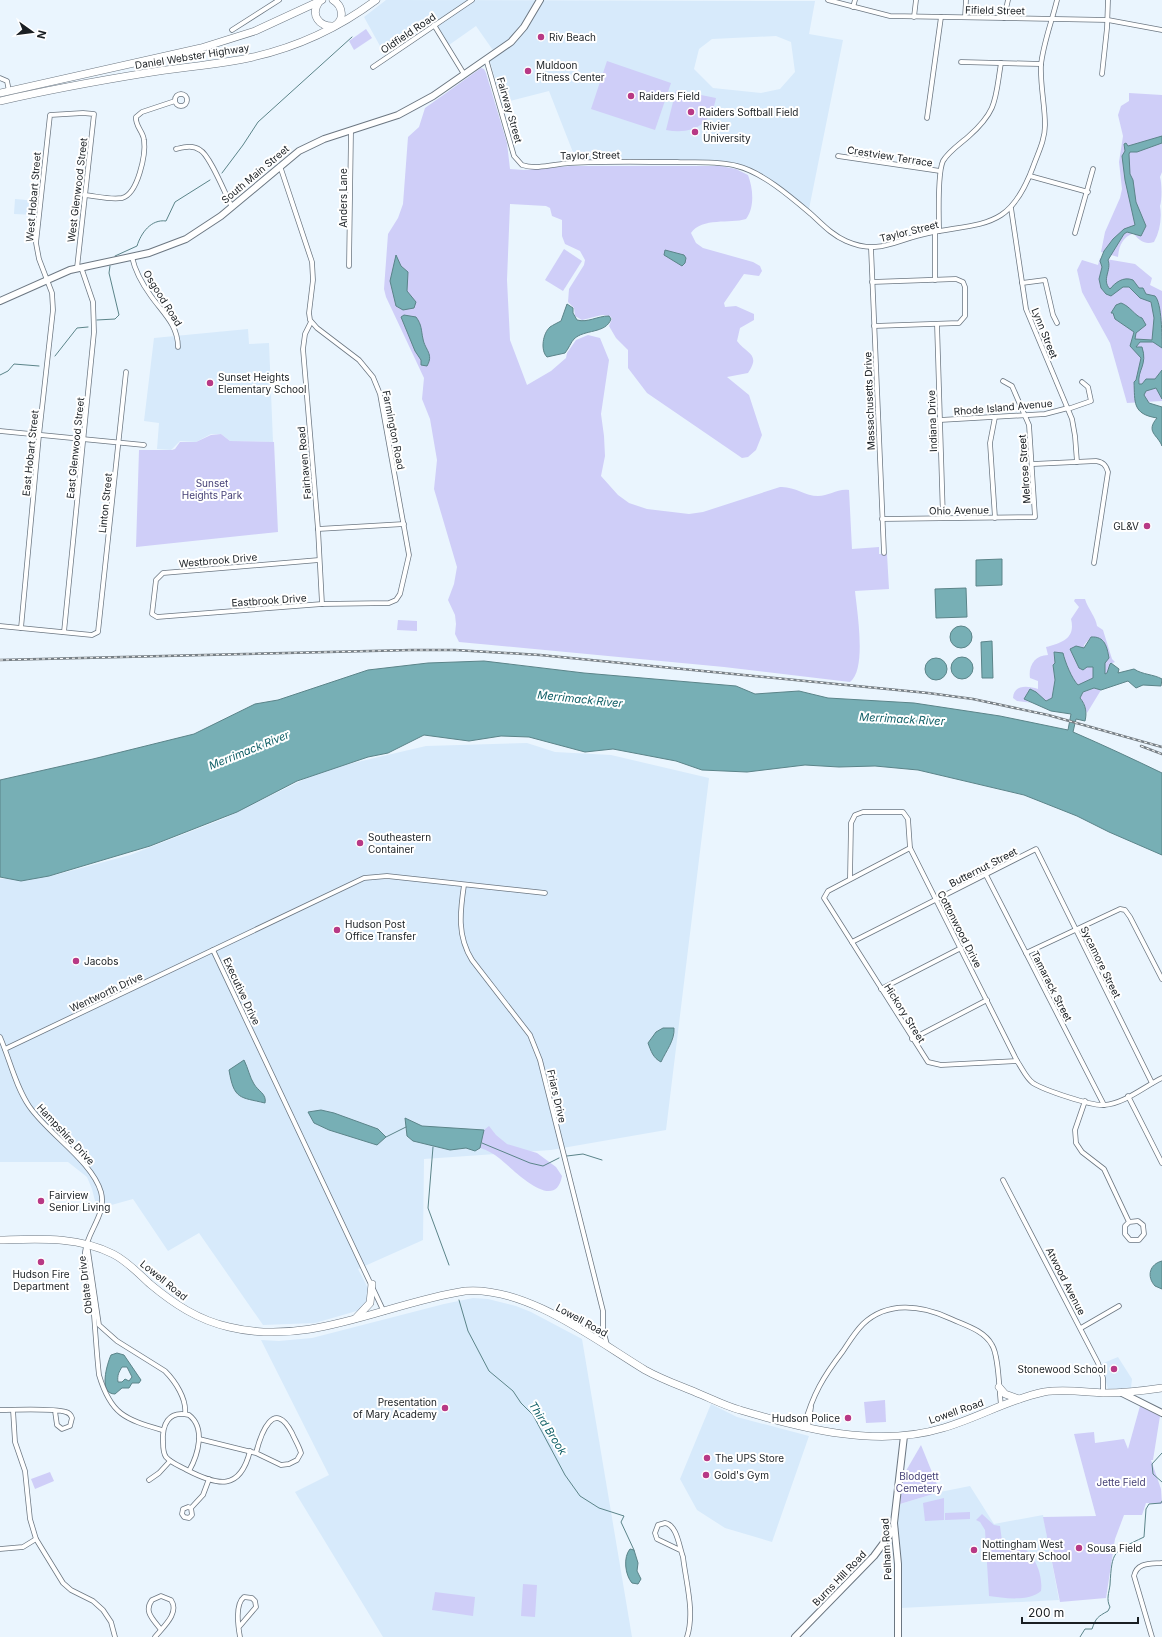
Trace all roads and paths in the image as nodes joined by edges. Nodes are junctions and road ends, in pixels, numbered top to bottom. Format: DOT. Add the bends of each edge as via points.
graph roads {
  1 [pos="279,0"];
  2 [pos="333,0"];
  3 [pos="376,0"];
  4 [pos="472,0"];
  5 [pos="540,0"];
  6 [pos="828,0"];
  7 [pos="855,0"];
  8 [pos="916,0"];
  9 [pos="966,0"];
  10 [pos="1008,0"];
  11 [pos="1057,0"];
  12 [pos="1108,0"];
  13 [pos="320,1"];
  14 [pos="853,7"];
  15 [pos="914,17"];
  16 [pos="941,17"];
  17 [pos="965,18"];
  18 [pos="1004,18"];
  19 [pos="1052,19"];
  20 [pos="1108,20"];
  21 [pos="336,25"];
  22 [pos="434,25"];
  23 [pos="232,30"];
  24 [pos="1162,30"];
  25 [pos="486,59"];
  26 [pos="961,62"];
  27 [pos="1001,63"];
  28 [pos="1041,64"];
  29 [pos="373,66"];
  30 [pos="464,74"];
  31 [pos="1102,74"];
  32 [pos="0,78"];
  33 [pos="9,91"];
  34 [pos="0,93"];
  35 [pos="0,101"];
  36 [pos="175,101"];
  37 [pos="50,115"];
  38 [pos="926,118"];
  39 [pos="351,130"];
  40 [pos="176,149"];
  41 [pos="838,156"];
  42 [pos="520,164"];
  43 [pos="279,166"];
  44 [pos="1093,168"];
  45 [pos="940,171"];
  46 [pos="1030,176"];
  47 [pos="1088,192"];
  48 [pos="84,195"];
  49 [pos="232,207"];
  50 [pos="1011,208"];
  51 [pos="937,232"];
  52 [pos="1075,233"];
  53 [pos="871,248"];
  54 [pos="132,257"];
  55 [pos="349,266"];
  56 [pos="79,268"];
  57 [pos="47,279"];
  58 [pos="935,280"];
  59 [pos="872,282"];
  60 [pos="1022,283"];
  61 [pos="0,301"];
  62 [pos="312,322"];
  63 [pos="1057,323"];
  64 [pos="937,324"];
  65 [pos="874,326"];
  66 [pos="178,347"];
  67 [pos="126,372"];
  68 [pos="1003,381"];
  69 [pos="1082,382"];
  70 [pos="1068,409"];
  71 [pos="1025,416"];
  72 [pos="995,417"];
  73 [pos="940,420"];
  74 [pos="0,431"];
  75 [pos="39,435"];
  76 [pos="83,439"];
  77 [pos="119,443"];
  78 [pos="144,445"];
  79 [pos="1077,462"];
  80 [pos="1032,464"];
  81 [pos="1035,517"];
  82 [pos="943,518"];
  83 [pos="995,518"];
  84 [pos="882,519"];
  85 [pos="404,524"];
  86 [pos="318,529"];
  87 [pos="884,553"];
  88 [pos="319,560"];
  89 [pos="1094,563"];
  90 [pos="389,603"];
  91 [pos="322,604"];
  92 [pos="152,614"];
  93 [pos="0,626"];
  94 [pos="21,628"];
  95 [pos="64,632"];
  96 [pos="910,848"];
  97 [pos="1036,849"];
  98 [pos="986,875"];
  99 [pos="850,878"];
  100 [pos="464,885"];
  101 [pos="545,893"];
  102 [pos="936,900"];
  103 [pos="1076,929"];
  104 [pos="852,942"];
  105 [pos="961,948"];
  106 [pos="214,950"];
  107 [pos="1026,953"];
  108 [pos="1162,979"];
  109 [pos="880,989"];
  110 [pos="987,1000"];
  111 [pos="0,1037"];
  112 [pos="912,1039"];
  113 [pos="6,1049"];
  114 [pos="1017,1061"];
  115 [pos="1162,1078"];
  116 [pos="1152,1083"];
  117 [pos="1128,1096"];
  118 [pos="1085,1101"];
  119 [pos="1104,1105"];
  120 [pos="1162,1163"];
  121 [pos="1004,1180"];
  122 [pos="1129,1222"];
  123 [pos="0,1240"];
  124 [pos="87,1244"];
  125 [pos="372,1284"];
  126 [pos="1119,1306"];
  127 [pos="384,1312"];
  128 [pos="354,1320"];
  129 [pos="1081,1328"];
  130 [pos="103,1329"];
  131 [pos="603,1329"];
  132 [pos="94,1330"];
  133 [pos="594,1338"];
  134 [pos="607,1346"];
  135 [pos="999,1387"];
  136 [pos="1162,1388"];
  137 [pos="1103,1393"];
  138 [pos="1122,1393"];
  139 [pos="1019,1399"];
  140 [pos="1001,1405"];
  141 [pos="0,1410"];
  142 [pos="13,1410"];
  143 [pos="55,1411"];
  144 [pos="1162,1413"];
  145 [pos="185,1414"];
  146 [pos="806,1426"];
  147 [pos="162,1430"];
  148 [pos="904,1436"];
  149 [pos="199,1439"];
  150 [pos="250,1451"];
  151 [pos="256,1453"];
  152 [pos="170,1461"];
  153 [pos="189,1470"];
  154 [pos="209,1479"];
  155 [pos="149,1480"];
  156 [pos="191,1508"];
  157 [pos="894,1529"];
  158 [pos="36,1539"];
  159 [pos="0,1549"];
  160 [pos="680,1550"];
  161 [pos="1162,1563"];
  162 [pos="239,1627"];
  163 [pos="161,1630"];
  164 [pos="115,1637"];
  165 [pos="155,1637"];
  166 [pos="240,1637"];
  167 [pos="687,1637"];
  168 [pos="796,1637"];
  169 [pos="898,1637"];
  170 [pos="1152,1637"];
  1 -- 23 [label="street"];
  2 -- 21 [label="main road" via="342,11"];
  3 -- 21 [label="main road, Daniel Webster Highway"];
  4 -- 22 [label="street, Oldfield Road"];
  5 -- 25 [label="street, South Main Street" via="518,35"];
  6 -- 14 [label="street, Fifield Street"];
  7 -- 14 [label="street"];
  8 -- 15 [label="street"];
  9 -- 17 [label="street"];
  10 -- 18 [label="street"];
  11 -- 19 [label="street, Taylor Street"];
  12 -- 20 [label="street"];
  13 -- 21 [label="main road" via="315,12 317,19 323,24"];
  13 -- 33 [label="main road, Daniel Webster Highway" via="262,28 215,44 103,72"];
  14 -- 15 [label="street, Fifield Street" via="890,16"];
  15 -- 16 [label="street, Fifield Street"];
  16 -- 17 [label="street, Fifield Street"];
  16 -- 38 [label="street"];
  17 -- 18 [label="street, Fifield Street"];
  18 -- 19 [label="street, Fifield Street"];
  19 -- 20 [label="street, Fifield Street"];
  19 -- 28 [label="street, Taylor Street"];
  20 -- 24 [label="street, Fifield Street"];
  20 -- 31 [label="street"];
  21 -- 35 [label="main road, Daniel Webster Highway" via="295,44 255,56 91,82"];
  22 -- 29 [label="street, Oldfield Road"];
  22 -- 30 [label="street"];
  25 -- 30 [label="street, South Main Street"];
  25 -- 42 [label="street, Fairway Street" via="514,156"];
  26 -- 27 [label="street"];
  27 -- 28 [label="street"];
  27 -- 45 [label="street" via="991,112 943,161"];
  28 -- 46 [label="street, Taylor Street" via="1044,132"];
  30 -- 39 [label="street, South Main Street" via="416,106"];
  32 -- 33 [label="street" via="7,81"];
  33 -- 34 [label="main road, Daniel Webster Highway"];
  36 -- 48 [label="street" via="142,112 136,117 144,137 145,154 138,178 128,194 122,198"];
  37 -- 48 [label="street, West Glenwood Street" via="83,112 94,114"];
  37 -- 57 [label="street, West Hobart Street" via="36,235 39,259"];
  39 -- 43 [label="street, South Main Street" via="307,147"];
  39 -- 55 [label="street, Anders Lane"];
  40 -- 49 [label="street" via="186,146 204,152"];
  41 -- 45 [label="street, Crestview Terrace"];
  42 -- 53 [label="street, Taylor Street" via="530,167 569,163 667,162 736,165 764,179 838,237"];
  43 -- 49 [label="street, South Main Street"];
  43 -- 62 [label="street" via="312,262 313,280 309,313"];
  44 -- 47 [label="street"];
  45 -- 51 [label="street"];
  46 -- 47 [label="street"];
  46 -- 50 [label="street, Taylor Street"];
  47 -- 52 [label="street"];
  48 -- 56 [label="street, West Glenwood Street"];
  49 -- 54 [label="street, South Main Street" via="186,240 158,251"];
  50 -- 51 [label="street, Taylor Street" via="984,223"];
  50 -- 60 [label="street, Lynn Street"];
  51 -- 53 [label="street, Taylor Street" via="884,247"];
  51 -- 58 [label="street"];
  53 -- 59 [label="street, Massachusetts Drive"];
  54 -- 56 [label="street, South Main Street"];
  54 -- 66 [label="street, Osgood Road" via="150,295 171,322"];
  56 -- 57 [label="street, South Main Street"];
  56 -- 76 [label="street, East Glenwood Street" via="93,302 94,318"];
  57 -- 61 [label="street, South Main Street"];
  57 -- 75 [label="street, East Hobart Street" via="52,293 53,310"];
  58 -- 59 [label="street"];
  58 -- 64 [label="street" via="956,279 963,282 964,287 965,316 962,321"];
  59 -- 65 [label="street, Massachusetts Drive"];
  60 -- 63 [label="street" via="1046,280"];
  60 -- 70 [label="street, Lynn Street" via="1029,318"];
  62 -- 85 [label="street, Farmington Road" via="359,360 373,377 377,386"];
  62 -- 86 [label="street, Fairhaven Road" via="305,334 303,349"];
  64 -- 65 [label="street"];
  64 -- 73 [label="street, Indiana Drive"];
  65 -- 84 [label="street, Massachusetts Drive"];
  67 -- 77 [label="street, Linton Street"];
  68 -- 71 [label="street, Melrose Street" via="1012,386"];
  69 -- 70 [label="street, Rhode Island Avenue" via="1088,387 1091,401"];
  70 -- 71 [label="street, Rhode Island Avenue"];
  70 -- 79 [label="street, Lynn Street" via="1074,427"];
  71 -- 72 [label="street, Rhode Island Avenue"];
  71 -- 80 [label="street, Melrose Street" via="1029,425"];
  72 -- 73 [label="street, Rhode Island Avenue"];
  72 -- 83 [label="street" via="990,443"];
  73 -- 82 [label="street, Indiana Drive"];
  74 -- 75 [label="street"];
  75 -- 76 [label="street"];
  75 -- 94 [label="street, East Hobart Street"];
  76 -- 77 [label="street"];
  76 -- 95 [label="street, East Glenwood Street"];
  77 -- 78 [label="street"];
  77 -- 95 [label="street, Linton Street" via="100,627 97,634 92,635"];
  79 -- 80 [label="street"];
  79 -- 89 [label="street" via="1104,464 1108,472"];
  80 -- 81 [label="street, Melrose Street"];
  81 -- 83 [label="street, Ohio Avenue"];
  82 -- 83 [label="street, Ohio Avenue"];
  82 -- 84 [label="street, Ohio Avenue"];
  84 -- 87 [label="street, Massachusetts Drive"];
  85 -- 86 [label="street"];
  85 -- 90 [label="street, Farmington Road" via="409,559 400,594 396,600"];
  86 -- 88 [label="street, Fairhaven Road"];
  88 -- 91 [label="street, Fairhaven Road"];
  88 -- 92 [label="street, Westbrook Drive" via="164,573 156,580"];
  90 -- 91 [label="street, Eastbrook Drive"];
  91 -- 92 [label="street, Eastbrook Drive" via="157,617"];
  93 -- 94 [label="street"];
  94 -- 95 [label="street"];
  96 -- 99 [label="street"];
  96 -- 99 [label="street, Cottonwood Drive" via="908,820 903,812 858,812 851,823"];
  96 -- 102 [label="street, Cottonwood Drive"];
  97 -- 98 [label="street, Butternut Street"];
  97 -- 103 [label="street, Sycamore Street"];
  98 -- 102 [label="street, Butternut Street"];
  98 -- 107 [label="street, Tamarack Street"];
  99 -- 104 [label="street, Hickory Street" via="825,894 824,898"];
  100 -- 101 [label="street, Executive Drive"];
  100 -- 106 [label="street, Executive Drive" via="387,876 369,877 309,903"];
  100 -- 131 [label="street, Friars Drive" via="460,922 466,948 472,960 520,1020 537,1049 602,1306"];
  102 -- 104 [label="street, Butternut Street"];
  102 -- 105 [label="street, Cottonwood Drive"];
  103 -- 107 [label="street"];
  103 -- 108 [label="street" via="1116,910 1125,910"];
  103 -- 116 [label="street, Sycamore Street"];
  104 -- 109 [label="street, Hickory Street"];
  105 -- 109 [label="street"];
  105 -- 110 [label="street, Cottonwood Drive"];
  106 -- 113 [label="street, Wentworth Drive"];
  106 -- 125 [label="street, Executive Drive"];
  107 -- 119 [label="street, Tamarack Street"];
  109 -- 112 [label="street, Hickory Street"];
  110 -- 112 [label="street"];
  110 -- 114 [label="street, Cottonwood Drive"];
  111 -- 113 [label="street, Hampshire Drive"];
  112 -- 114 [label="street, Hickory Street" via="925,1059 932,1064"];
  113 -- 124 [label="street, Hampshire Drive" via="20,1091 29,1106 91,1172 99,1186 102,1196 101,1210"];
  114 -- 118 [label="street, Cottonwood Drive" via="1034,1084"];
  115 -- 116 [label="street"];
  116 -- 117 [label="street"];
  117 -- 119 [label="street"];
  117 -- 120 [label="street"];
  118 -- 119 [label="street, Cottonwood Drive"];
  118 -- 122 [label="street" via="1075,1130 1076,1143 1082,1152 1104,1169"];
  121 -- 129 [label="street, Atwood Avenue"];
  122 -- 122 [label="street" via="1125,1226 1125,1234 1130,1240 1138,1240 1143,1236 1144,1227 1138,1221"];
  123 -- 124 [label="main road, Lowell Road" via="60,1239"];
  124 -- 128 [label="main road, Lowell Road" via="123,1260 184,1310 218,1324 251,1331 280,1332"];
  124 -- 130 [label="street, Oblate Drive" via="97,1315"];
  124 -- 132 [label="street, Oblate Drive" via="86,1257"];
  125 -- 127 [label="street, Executive Drive"];
  125 -- 128 [label="main road" via="370,1303"];
  126 -- 129 [label="street"];
  127 -- 128 [label="main road, Lowell Road"];
  127 -- 133 [label="main road, Lowell Road" via="455,1293 493,1292 524,1301"];
  129 -- 137 [label="street, Atwood Avenue" via="1102,1372"];
  130 -- 132 [label="street"];
  130 -- 145 [label="street" via="170,1376 180,1392"];
  131 -- 133 [label="street"];
  131 -- 134 [label="street, Friars Drive"];
  132 -- 147 [label="street, Oblate Drive" via="99,1375 103,1388 118,1412 126,1418"];
  133 -- 134 [label="main road, Lowell Road"];
  134 -- 146 [label="main road, Lowell Road" via="656,1376 739,1410"];
  135 -- 139 [label="main road" via="1005,1394"];
  135 -- 140 [label="street"];
  135 -- 146 [label="street" via="994,1349 983,1335 930,1311 912,1307 899,1308 878,1314 866,1321 857,1331 822,1378"];
  136 -- 138 [label="main road, Lowell Road"];
  137 -- 138 [label="main road, Lowell Road"];
  137 -- 139 [label="main road, Lowell Road" via="1060,1390"];
  138 -- 144 [label="street"];
  139 -- 140 [label="main road, Lowell Road"];
  140 -- 148 [label="main road, Lowell Road" via="946,1427"];
  141 -- 142 [label="street"];
  142 -- 143 [label="street"];
  142 -- 158 [label="street" via="15,1442 25,1472 30,1519"];
  143 -- 143 [label="street" via="70,1414 70,1426 65,1429 59,1427"];
  145 -- 147 [label="street" via="171,1417"];
  145 -- 149 [label="street" via="197,1423"];
  146 -- 148 [label="main road, Lowell Road" via="856,1436"];
  147 -- 152 [label="street" via="165,1454"];
  148 -- 157 [label="street, Pelham Road"];
  149 -- 150 [label="street"];
  149 -- 153 [label="street"];
  150 -- 151 [label="street"];
  150 -- 154 [label="street" via="245,1468 233,1480 224,1482"];
  151 -- 151 [label="street" via="276,1464 285,1465 297,1460 301,1453 287,1424 283,1419 277,1418 271,1420 264,1429"];
  152 -- 153 [label="street"];
  152 -- 155 [label="street"];
  153 -- 154 [label="street"];
  154 -- 156 [label="street" via="202,1497"];
  157 -- 168 [label="street, Burns Hill Road" via="874,1556"];
  157 -- 169 [label="street, Pelham Road" via="898,1564"];
  158 -- 159 [label="street" via="23,1547"];
  158 -- 164 [label="street" via="63,1584 93,1601 103,1610"];
  160 -- 160 [label="street" via="657,1539 655,1533 658,1525 671,1525"];
  160 -- 167 [label="street" via="691,1621"];
  161 -- 170 [label="street" via="1141,1566 1135,1572 1135,1580"];
  162 -- 162 [label="street" via="256,1607 254,1599 250,1597 242,1598 240,1603"];
  162 -- 166 [label="street"];
  163 -- 163 [label="street" via="174,1609 171,1600 161,1596 152,1600 148,1610"];
  163 -- 165 [label="street"];
}
